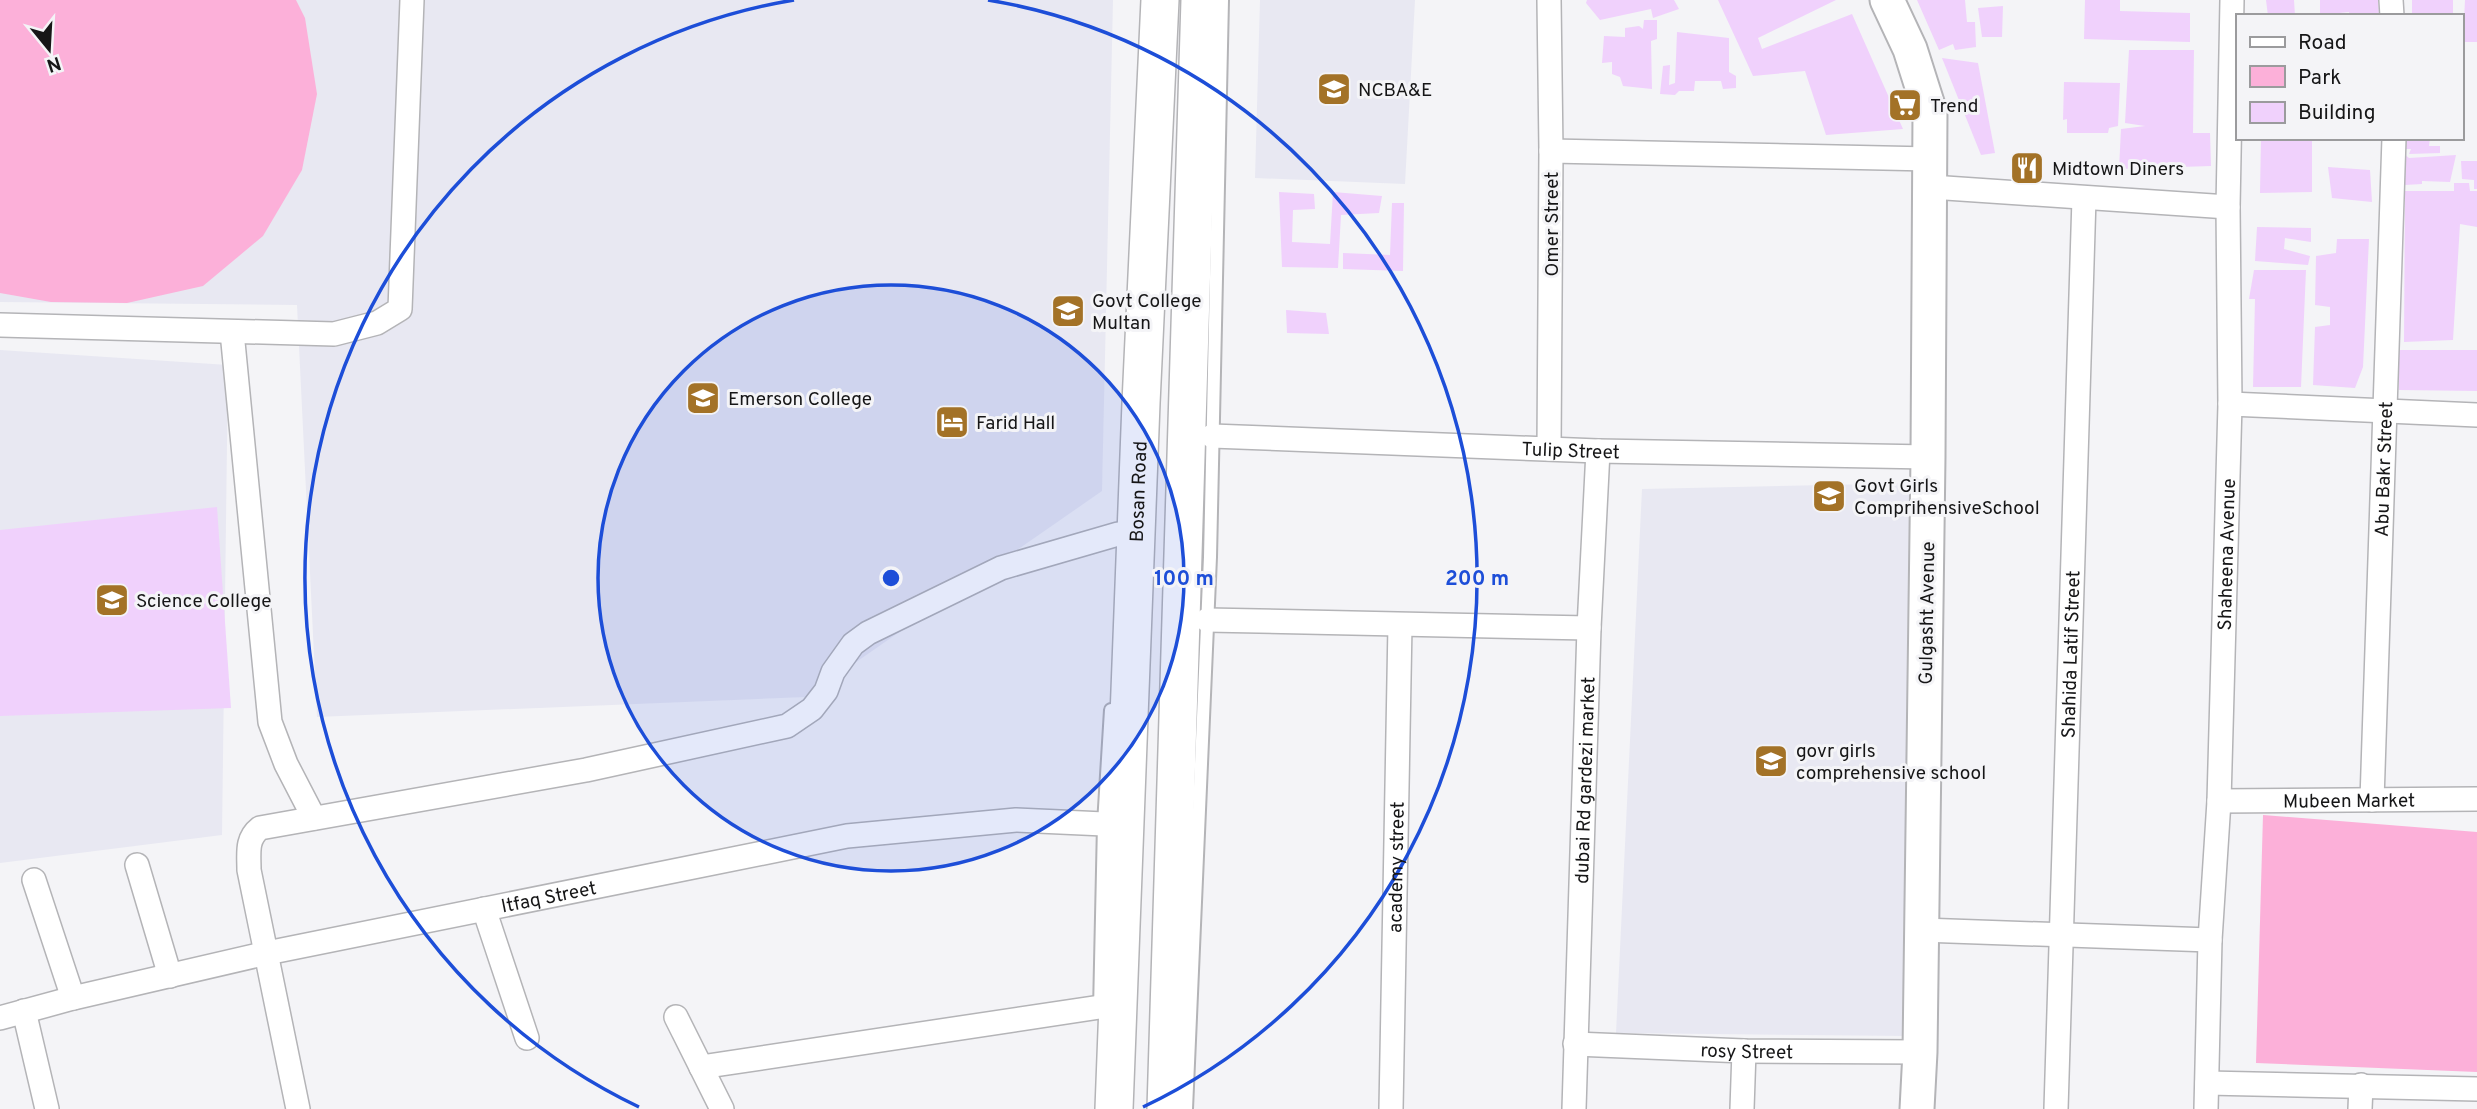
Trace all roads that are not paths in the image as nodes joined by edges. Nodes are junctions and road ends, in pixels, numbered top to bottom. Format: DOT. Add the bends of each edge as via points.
graph roads {
  1 [pos="412,0"];
  2 [pos="1160,0"];
  3 [pos="1200,0"];
  4 [pos="1222,0"];
  5 [pos="1549,0"];
  6 [pos="1887,0"];
  7 [pos="2232,0"];
  8 [pos="2394,140"];
  9 [pos="1140,148"];
  10 [pos="1551,150"];
  11 [pos="1931,173"];
  12 [pos="2084,198"];
  13 [pos="2228,207"];
  14 [pos="0,325"];
  15 [pos="1131,327"];
  16 [pos="232,332"];
  17 [pos="2230,404"];
  18 [pos="2385,410"];
  19 [pos="2477,415"];
  20 [pos="1212,436"];
  21 [pos="1549,449"];
  22 [pos="1598,451"];
  23 [pos="1928,457"];
  24 [pos="1118,534"];
  25 [pos="1207,620"];
  26 [pos="1400,625"];
  27 [pos="1589,628"];
  28 [pos="1112,700"];
  29 [pos="2477,799"];
  30 [pos="1174,800"];
  31 [pos="2372,800"];
  32 [pos="2219,801"];
  33 [pos="1115,812"];
  34 [pos="314,818"];
  35 [pos="137,865"];
  36 [pos="34,880"];
  37 [pos="484,909"];
  38 [pos="1922,930"];
  39 [pos="2061,934"];
  40 [pos="2210,940"];
  41 [pos="267,953"];
  42 [pos="170,976"];
  43 [pos="73,998"];
  44 [pos="24,1012"];
  45 [pos="1100,1014"];
  46 [pos="676,1017"];
  47 [pos="0,1018"];
  48 [pos="527,1038"];
  49 [pos="1575,1044"];
  50 [pos="1744,1051"];
  51 [pos="1920,1052"];
  52 [pos="701,1067"];
  53 [pos="2207,1083"];
  54 [pos="2361,1085"];
  55 [pos="2477,1089"];
  56 [pos="47,1109"];
  57 [pos="299,1109"];
  58 [pos="722,1109"];
  59 [pos="1114,1109"];
  60 [pos="1167,1109"];
  61 [pos="1186,1109"];
  62 [pos="1391,1109"];
  63 [pos="1574,1109"];
  64 [pos="1742,1109"];
  65 [pos="1917,1109"];
  66 [pos="2056,1109"];
  67 [pos="2206,1109"];
  68 [pos="2360,1109"];
  1 -- 16 [label="street" via="400,309 377,323 334,334"];
  2 -- 33 [label="main road, Bosan Road"];
  3 -- 30 [label="main road"];
  4 -- 20 [label="lane"];
  5 -- 10 [label="street, Omer Street"];
  6 -- 11 [label="street, Gulgasht Avenue" via="1910,49 1930,112"];
  7 -- 13 [label="street, Shaheena Avenue"];
  8 -- 18 [label="street, Abu Bakr Street"];
  9 -- 15 [label="lane"];
  10 -- 11 [label="street"];
  10 -- 21 [label="street, Omer Street"];
  11 -- 12 [label="street"];
  11 -- 23 [label="street, Gulgasht Avenue"];
  12 -- 13 [label="street"];
  12 -- 39 [label="street, Shahida Latif Street"];
  13 -- 17 [label="street, Shaheena Avenue"];
  14 -- 16 [label="street"];
  16 -- 34 [label="street" via="270,722"];
  17 -- 18 [label="street"];
  17 -- 32 [label="street, Shaheena Avenue"];
  18 -- 19 [label="street"];
  18 -- 31 [label="street, Abu Bakr Street"];
  20 -- 21 [label="street, Tulip Street"];
  20 -- 25 [label="lane"];
  21 -- 22 [label="street, Tulip Street"];
  22 -- 23 [label="street, Tulip Street"];
  22 -- 27 [label="street, dubai Rd gardezi market"];
  23 -- 38 [label="street, Gulgasht Avenue"];
  24 -- 34 [label="street" via="1001,568 868,633 852,644 812,709 787,726 586,770"];
  25 -- 26 [label="street"];
  25 -- 61 [label="lane"];
  26 -- 27 [label="street"];
  26 -- 62 [label="street, academy street"];
  27 -- 49 [label="street, dubai Rd gardezi market"];
  28 -- 33 [label="lane"];
  29 -- 31 [label="street, Mubeen Market"];
  30 -- 33 [label="main road"];
  30 -- 60 [label="main road"];
  31 -- 32 [label="street, Mubeen Market"];
  32 -- 40 [label="street, Shaheena Avenue"];
  33 -- 37 [label="street, Itfaq Street" via="847,836"];
  33 -- 45 [label="lane"];
  33 -- 59 [label="main road, Bosan Road"];
  34 -- 41 [label="street" via="260,828 248,842 249,870"];
  35 -- 42 [label="street"];
  36 -- 43 [label="street"];
  37 -- 41 [label="street, Itfaq Street"];
  37 -- 48 [label="street"];
  38 -- 39 [label="street"];
  38 -- 51 [label="street, Gulgasht Avenue"];
  39 -- 40 [label="street"];
  39 -- 66 [label="street, Shahida Latif Street"];
  40 -- 53 [label="street, Shaheena Avenue"];
  41 -- 42 [label="street, Itfaq Street"];
  41 -- 57 [label="street"];
  42 -- 43 [label="street, Itfaq Street"];
  43 -- 44 [label="street, Itfaq Street"];
  44 -- 47 [label="street, Itfaq Street"];
  44 -- 56 [label="street"];
  45 -- 52 [label="street"];
  46 -- 52 [label="street"];
  49 -- 50 [label="street, rosy Street"];
  49 -- 63 [label="street, dubai Rd gardezi market"];
  50 -- 51 [label="street, rosy Street"];
  50 -- 64 [label="street"];
  51 -- 65 [label="street, Gulgasht Avenue"];
  52 -- 58 [label="street"];
  53 -- 54 [label="street"];
  53 -- 67 [label="street, Shaheena Avenue"];
  54 -- 55 [label="street"];
  54 -- 68 [label="street"];
}
